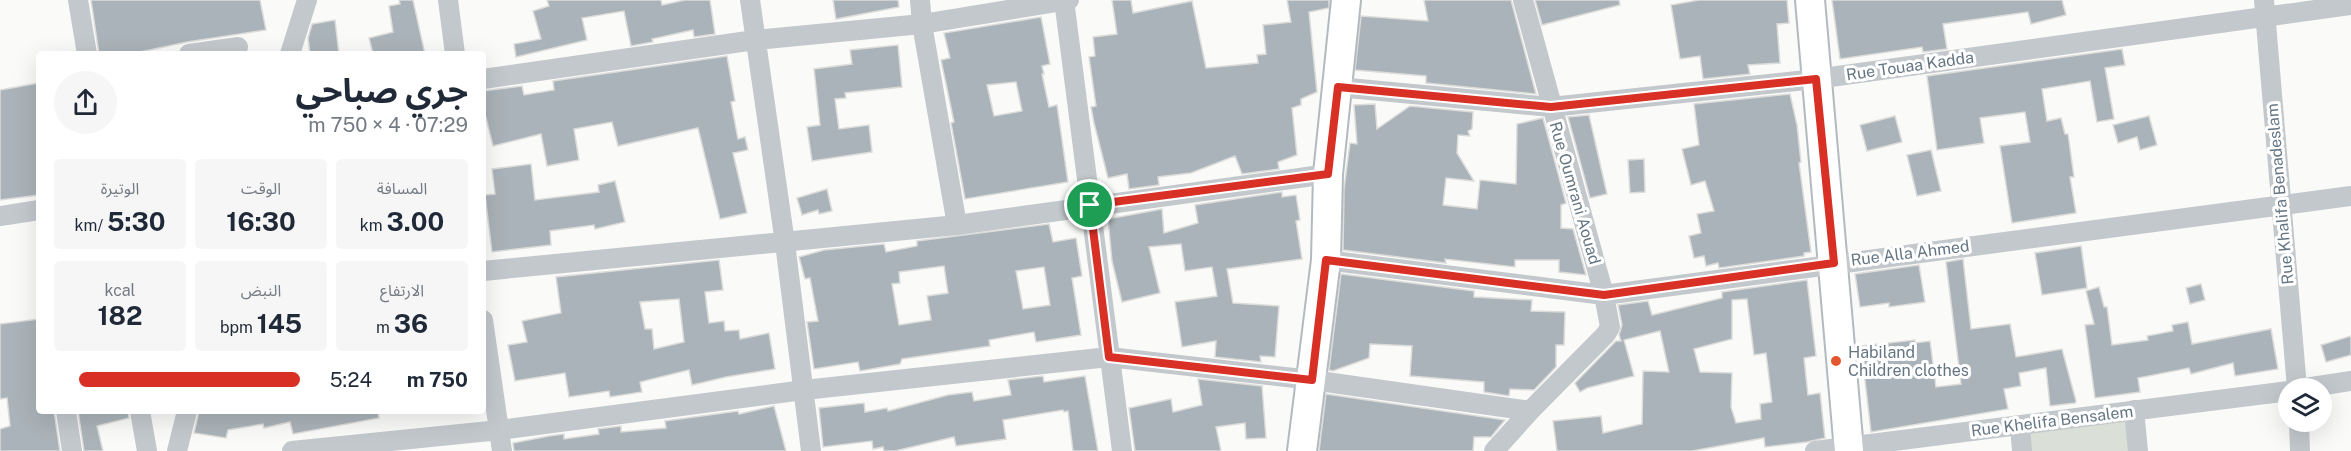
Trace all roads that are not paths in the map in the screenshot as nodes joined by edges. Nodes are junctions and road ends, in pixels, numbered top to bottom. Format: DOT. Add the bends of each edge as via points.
graph roads {
  1 [pos="78,0"];
  2 [pos="307,0"];
  3 [pos="448,0"];
  4 [pos="750,0"];
  5 [pos="920,0"];
  6 [pos="1064,0"];
  7 [pos="1069,0"];
  8 [pos="1346,0"];
  9 [pos="1523,0"];
  10 [pos="1810,0"];
  11 [pos="2351,5"];
  12 [pos="2265,9"];
  13 [pos="922,24"];
  14 [pos="755,40"];
  15 [pos="238,47"];
  16 [pos="86,51"];
  17 [pos="210,51"];
  18 [pos="291,51"];
  19 [pos="455,51"];
  20 [pos="486,79"];
  21 [pos="1816,79"];
  22 [pos="1338,87"];
  23 [pos="1551,107"];
  24 [pos="1328,174"];
  25 [pos="2351,196"];
  26 [pos="1090,205"];
  27 [pos="2281,206"];
  28 [pos="36,215"];
  29 [pos="0,216"];
  30 [pos="957,225"];
  31 [pos="785,243"];
  32 [pos="1326,260"];
  33 [pos="1834,263"];
  34 [pos="486,271"];
  35 [pos="1604,295"];
  36 [pos="486,339"];
  37 [pos="1109,357"];
  38 [pos="2296,378"];
  39 [pos="1312,380"];
  40 [pos="2351,381"];
  41 [pos="2332,384"];
  42 [pos="804,390"];
  43 [pos="2278,392"];
  44 [pos="2134,410"];
  45 [pos="1530,411"];
  46 [pos="66,414"];
  47 [pos="141,414"];
  48 [pos="186,414"];
  49 [pos="2020,426"];
  50 [pos="500,430"];
  51 [pos="2299,432"];
  52 [pos="1849,448"];
  53 [pos="72,451"];
  54 [pos="147,451"];
  55 [pos="177,451"];
  56 [pos="292,451"];
  57 [pos="502,451"];
  58 [pos="811,451"];
  59 [pos="1122,451"];
  60 [pos="1302,451"];
  61 [pos="1494,451"];
  62 [pos="1815,451"];
  63 [pos="2022,451"];
  64 [pos="2138,451"];
  65 [pos="2300,451"];
  1 -- 16 [label="street"];
  2 -- 18 [label="street"];
  3 -- 19 [label="street"];
  4 -- 14 [label="street"];
  5 -- 13 [label="street"];
  6 -- 7 [label="street"];
  6 -- 13 [label="street"];
  6 -- 26 [label="street"];
  8 -- 22 [label="main road"];
  9 -- 23 [label="street, Rue Oumrani Aouad"];
  10 -- 21 [label="main road"];
  11 -- 12 [label="street, Rue Touaa Kadda"];
  12 -- 21 [label="street, Rue Touaa Kadda"];
  12 -- 27 [label="street, Rue Khalifa Benadeslam"];
  13 -- 14 [label="street"];
  13 -- 30 [label="street"];
  14 -- 20 [label="street"];
  14 -- 31 [label="street"];
  15 -- 17 [label="street"];
  21 -- 23 [label="street, Rue Touaa Kadda"];
  21 -- 33 [label="main road"];
  22 -- 23 [label="street, Rue Touaa Kadda"];
  22 -- 24 [label="main road"];
  23 -- 35 [label="street, Rue Oumrani Aouad"];
  24 -- 26 [label="street"];
  24 -- 32 [label="main road"];
  25 -- 27 [label="street, Rue Alla Ahmed"];
  26 -- 30 [label="street"];
  26 -- 37 [label="street"];
  27 -- 33 [label="street, Rue Alla Ahmed"];
  27 -- 38 [label="street, Rue Khalifa Benadeslam"];
  28 -- 29 [label="street"];
  30 -- 31 [label="street"];
  31 -- 34 [label="street"];
  31 -- 42 [label="street"];
  32 -- 35 [label="street, Rue Alla Ahmed"];
  32 -- 39 [label="main road"];
  33 -- 35 [label="street, Rue Alla Ahmed"];
  33 -- 52 [label="main road"];
  35 -- 45 [label="street, Rue Oumrani Aouad" via="1610,327 1606,334"];
  36 -- 50 [label="street"];
  37 -- 39 [label="street"];
  37 -- 42 [label="street"];
  37 -- 59 [label="street"];
  39 -- 45 [label="street"];
  39 -- 60 [label="main road"];
  40 -- 41 [label="street"];
  42 -- 50 [label="street"];
  42 -- 58 [label="street"];
  43 -- 44 [label="street, Rue Khelifa Bensalem"];
  44 -- 49 [label="street, Rue Khelifa Bensalem"];
  44 -- 64 [label="street"];
  45 -- 61 [label="street, Rue Oumrani Aouad"];
  46 -- 53 [label="street"];
  47 -- 54 [label="street"];
  48 -- 55 [label="street"];
  49 -- 52 [label="street, Rue Khelifa Bensalem"];
  49 -- 63 [label="street"];
  50 -- 56 [label="street"];
  50 -- 57 [label="street"];
  51 -- 65 [label="street"];
  52 -- 62 [label="street, Rue Khelifa Bensalem"];
}
